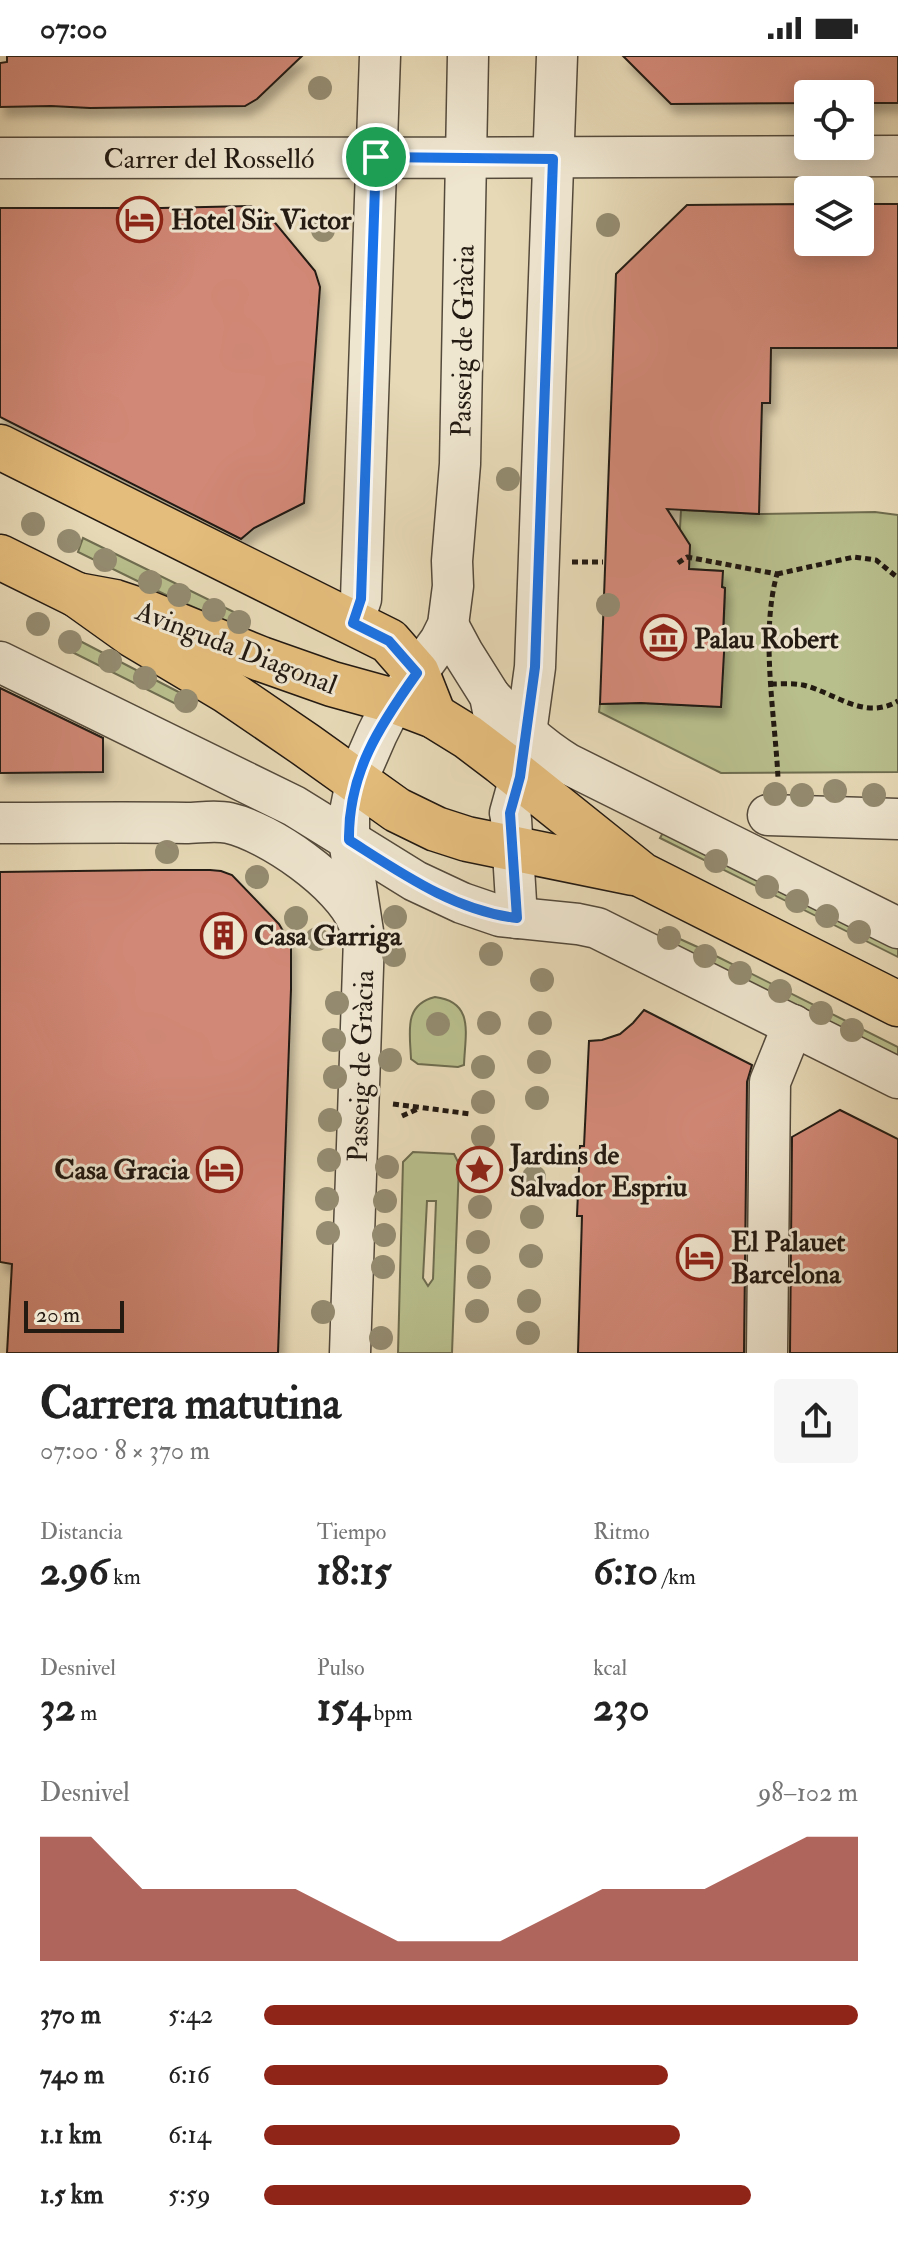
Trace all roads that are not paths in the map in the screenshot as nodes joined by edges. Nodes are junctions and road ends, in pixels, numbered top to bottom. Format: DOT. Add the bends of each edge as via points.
graph roads {
  1 [pos="380,56"];
  2 [pos="468,56"];
  3 [pos="557,56"];
  4 [pos="898,156"];
  5 [pos="376,157"];
  6 [pos="0,158"];
  7 [pos="465,159"];
  8 [pos="553,159"];
  9 [pos="0,447"];
  10 [pos="0,557"];
  11 [pos="77,595"];
  12 [pos="353,623"];
  13 [pos="448,625"];
  14 [pos="0,662"];
  15 [pos="416,697"];
  16 [pos="356,782"];
  17 [pos="514,787"];
  18 [pos="775,815"];
  19 [pos="898,819"];
  20 [pos="0,823"];
  21 [pos="349,840"];
  22 [pos="642,875"];
  23 [pos="517,918"];
  24 [pos="898,928"];
  25 [pos="364,938"];
  26 [pos="898,1004"];
  27 [pos="793,1025"];
  28 [pos="898,1078"];
  29 [pos="350,1353"];
  30 [pos="767,1353"];
  1 -- 5 [label="street"];
  2 -- 7 [label="street, Passeig de Gràcia"];
  3 -- 8 [label="street"];
  4 -- 8 [label="street, Carrer del Rosselló"];
  5 -- 6 [label="street, Carrer del Rosselló"];
  5 -- 7 [label="street, Carrer del Rosselló"];
  5 -- 12 [label="street" via="361,599"];
  7 -- 8 [label="street, Carrer del Rosselló"];
  7 -- 13 [label="street, Passeig de Gràcia" via="460,464"];
  8 -- 17 [label="street" via="536,654"];
  9 -- 12 [label="main road"];
  10 -- 11 [label="main road, Avinguda Diagonal"];
  11 -- 15 [label="main road, Avinguda Diagonal" via="145,612 332,684"];
  11 -- 16 [label="main road, Avinguda Diagonal"];
  12 -- 15 [label="main road" via="389,641"];
  13 -- 15 [label="street, Passeig de Gràcia"];
  13 -- 17 [label="street" via="490,696"];
  14 -- 21 [label="street" via="294,806"];
  15 -- 16 [label="street, Passeig de Gràcia" via="371,745"];
  15 -- 17 [label="main road" via="468,737"];
  16 -- 17 [label="main road, Avinguda Diagonal" via="397,810 467,839"];
  16 -- 21 [label="street, Passeig de Gràcia"];
  17 -- 22 [label="main road"];
  17 -- 22 [label="main road, Avinguda Diagonal"];
  17 -- 23 [label="street"];
  17 -- 24 [label="street" via="543,749"];
  18 -- 19 [label="street"];
  20 -- 25 [label="street" via="228,823 270,839 336,887 353,909"];
  21 -- 23 [label="street" via="462,903"];
  21 -- 25 [label="street, Passeig de Gràcia"];
  22 -- 26 [label="main road"];
  23 -- 27 [label="street" via="597,928"];
  25 -- 29 [label="street, Passeig de Gràcia"];
  27 -- 28 [label="street"];
  27 -- 30 [label="street" via="770,1082"];
}
